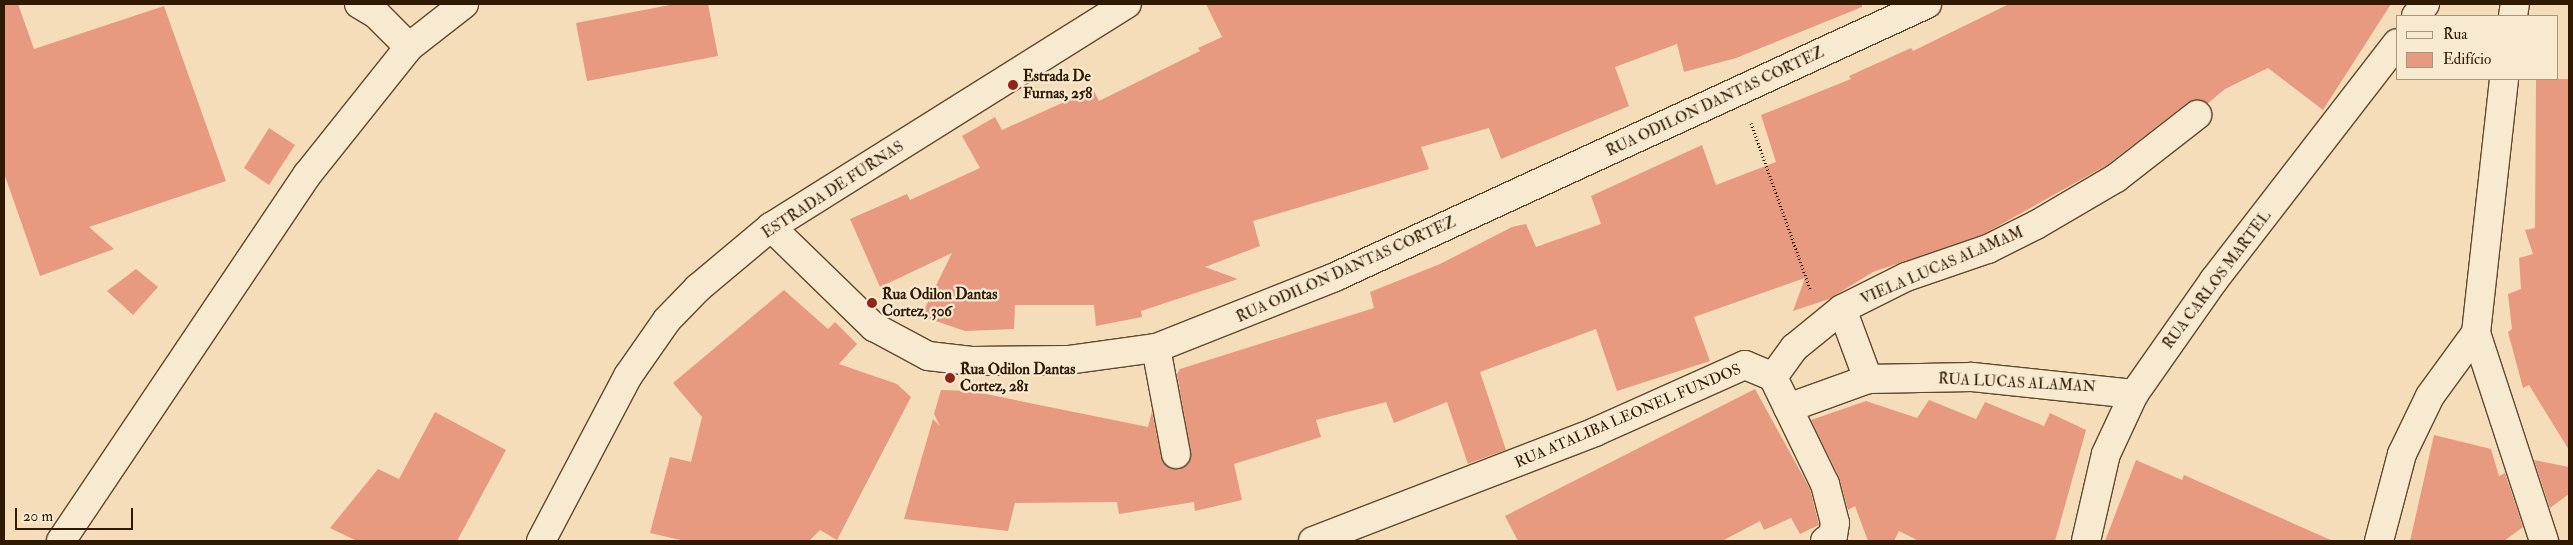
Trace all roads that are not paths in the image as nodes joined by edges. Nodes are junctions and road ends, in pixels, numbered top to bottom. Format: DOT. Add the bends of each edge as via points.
graph roads {
  1 [pos="358,4"];
  2 [pos="464,4"];
  3 [pos="1127,4"];
  4 [pos="1927,4"];
  5 [pos="2425,4"];
  6 [pos="2417,15"];
  7 [pos="2396,44"];
  8 [pos="409,47"];
  9 [pos="2504,80"];
  10 [pos="2196,115"];
  11 [pos="771,227"];
  12 [pos="1832,316"];
  13 [pos="2476,333"];
  14 [pos="1156,348"];
  15 [pos="1772,378"];
  16 [pos="1868,379"];
  17 [pos="2134,394"];
  18 [pos="1788,408"];
  19 [pos="1176,454"];
  20 [pos="61,541"];
  21 [pos="541,541"];
  22 [pos="1313,541"];
  23 [pos="1825,541"];
  24 [pos="2086,541"];
  25 [pos="2379,541"];
  26 [pos="2544,541"];
  1 -- 8 [label="street" via="378,15"];
  2 -- 8 [label="street"];
  3 -- 11 [label="street, ESTRADA DE FURNAS"];
  4 -- 14 [label="street, RUA ODILON DANTAS CORTEZ" via="1255,312"];
  5 -- 6 [label="street"];
  7 -- 17 [label="street, RUA CARLOS MARTEL" via="2214,280"];
  8 -- 20 [label="street" via="307,175"];
  9 -- 13 [label="street"];
  10 -- 12 [label="street, VIELA LUCAS ALAMAM" via="2116,178 2036,226 1988,249 1906,277"];
  11 -- 14 [label="street, RUA ODILON DANTAS CORTEZ" via="874,327 928,356 972,361 1068,360"];
  11 -- 21 [label="street, ESTRADA DE FURNAS" via="667,320 628,376"];
  12 -- 15 [label="street, VIELA LUCAS ALAMAM" via="1794,348"];
  12 -- 16 [label="street"];
  13 -- 25 [label="street" via="2430,396 2402,454"];
  13 -- 26 [label="street"];
  14 -- 19 [label="street"];
  15 -- 18 [label="street"];
  15 -- 22 [label="street, RUA ATALIBA LEONEL FUNDOS" via="1745,365 1586,435"];
  16 -- 17 [label="street, RUA LUCAS ALAMAN" via="1972,377"];
  16 -- 18 [label="street, RUA LUCAS ALAMAN"];
  17 -- 24 [label="street, RUA CARLOS MARTEL" via="2106,454"];
  18 -- 23 [label="street" via="1825,484 1835,524 1832,536"];
}
